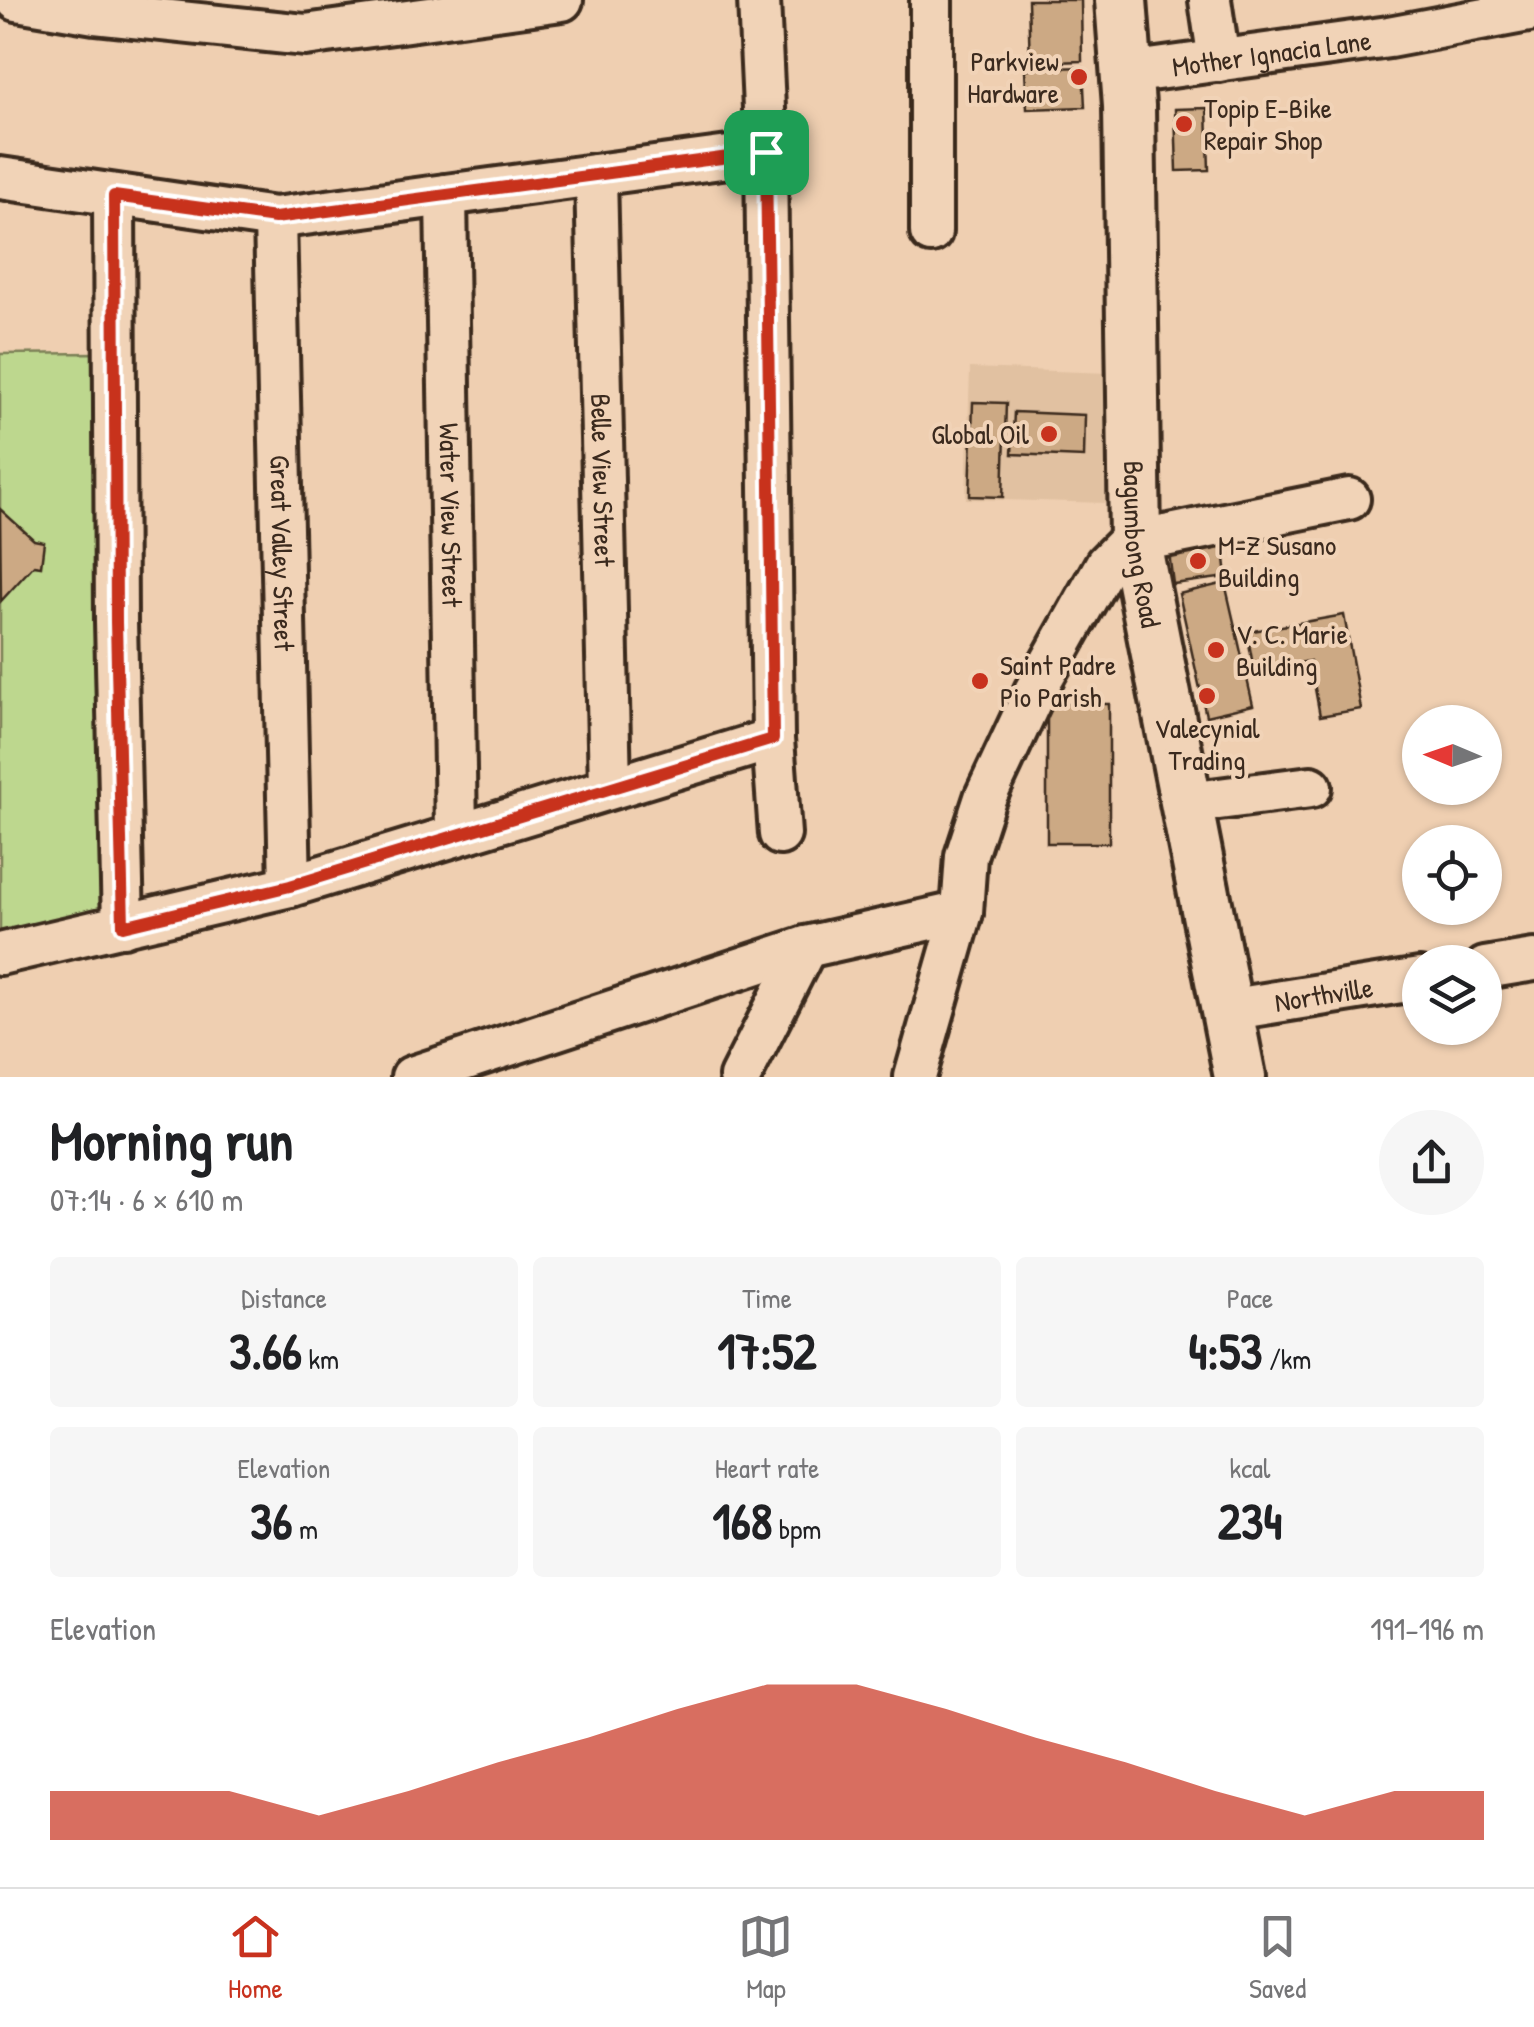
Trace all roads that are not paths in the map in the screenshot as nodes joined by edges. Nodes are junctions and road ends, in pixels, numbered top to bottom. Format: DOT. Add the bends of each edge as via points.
graph roads {
  1 [pos="17,0"];
  2 [pos="562,0"];
  3 [pos="759,0"];
  4 [pos="931,0"];
  5 [pos="1121,0"];
  6 [pos="1210,0"];
  7 [pos="1534,10"];
  8 [pos="1218,61"];
  9 [pos="1128,73"];
  10 [pos="766,152"];
  11 [pos="596,175"];
  12 [pos="0,178"];
  13 [pos="446,195"];
  14 [pos="114,196"];
  15 [pos="275,218"];
  16 [pos="931,232"];
  17 [pos="1350,499"];
  18 [pos="1136,542"];
  19 [pos="773,739"];
  20 [pos="610,787"];
  21 [pos="1311,787"];
  22 [pos="1188,803"];
  23 [pos="456,833"];
  24 [pos="780,834"];
  25 [pos="290,886"];
  26 [pos="962,912"];
  27 [pos="123,926"];
  28 [pos="806,946"];
  29 [pos="0,954"];
  30 [pos="1534,960"];
  31 [pos="1502,965"];
  32 [pos="1402,981"];
  33 [pos="1227,1010"];
  34 [pos="491,1064"];
  35 [pos="412,1077"];
  36 [pos="740,1077"];
  37 [pos="914,1077"];
  38 [pos="1240,1077"];
  1 -- 2 [label="street" via="305,34"];
  3 -- 10 [label="street"];
  4 -- 16 [label="street"];
  5 -- 9 [label="main road, Bagumbong Road"];
  6 -- 8 [label="street"];
  7 -- 8 [label="street, Mother Ignacia Lane"];
  8 -- 9 [label="street, Mother Ignacia Lane"];
  9 -- 18 [label="main road, Bagumbong Road"];
  10 -- 11 [label="street"];
  10 -- 19 [label="street"];
  11 -- 13 [label="street"];
  11 -- 20 [label="street, Belle View Street"];
  12 -- 14 [label="street"];
  13 -- 15 [label="street"];
  13 -- 23 [label="street, Water View Street"];
  14 -- 15 [label="street"];
  14 -- 27 [label="street"];
  15 -- 25 [label="street, Great Valley Street"];
  17 -- 18 [label="street"];
  18 -- 22 [label="main road, Bagumbong Road"];
  18 -- 26 [label="street" via="1106,564 1034,691 966,856"];
  19 -- 20 [label="street"];
  19 -- 24 [label="street"];
  20 -- 23 [label="street"];
  21 -- 22 [label="street"];
  22 -- 33 [label="main road, Bagumbong Road"];
  23 -- 25 [label="street"];
  25 -- 27 [label="street"];
  26 -- 28 [label="street"];
  26 -- 37 [label="street"];
  27 -- 29 [label="street"];
  28 -- 34 [label="street"];
  28 -- 36 [label="street"];
  30 -- 31 [label="street"];
  32 -- 33 [label="street, Northville"];
  33 -- 38 [label="main road, Bagumbong Road"];
  34 -- 35 [label="street"];
}
